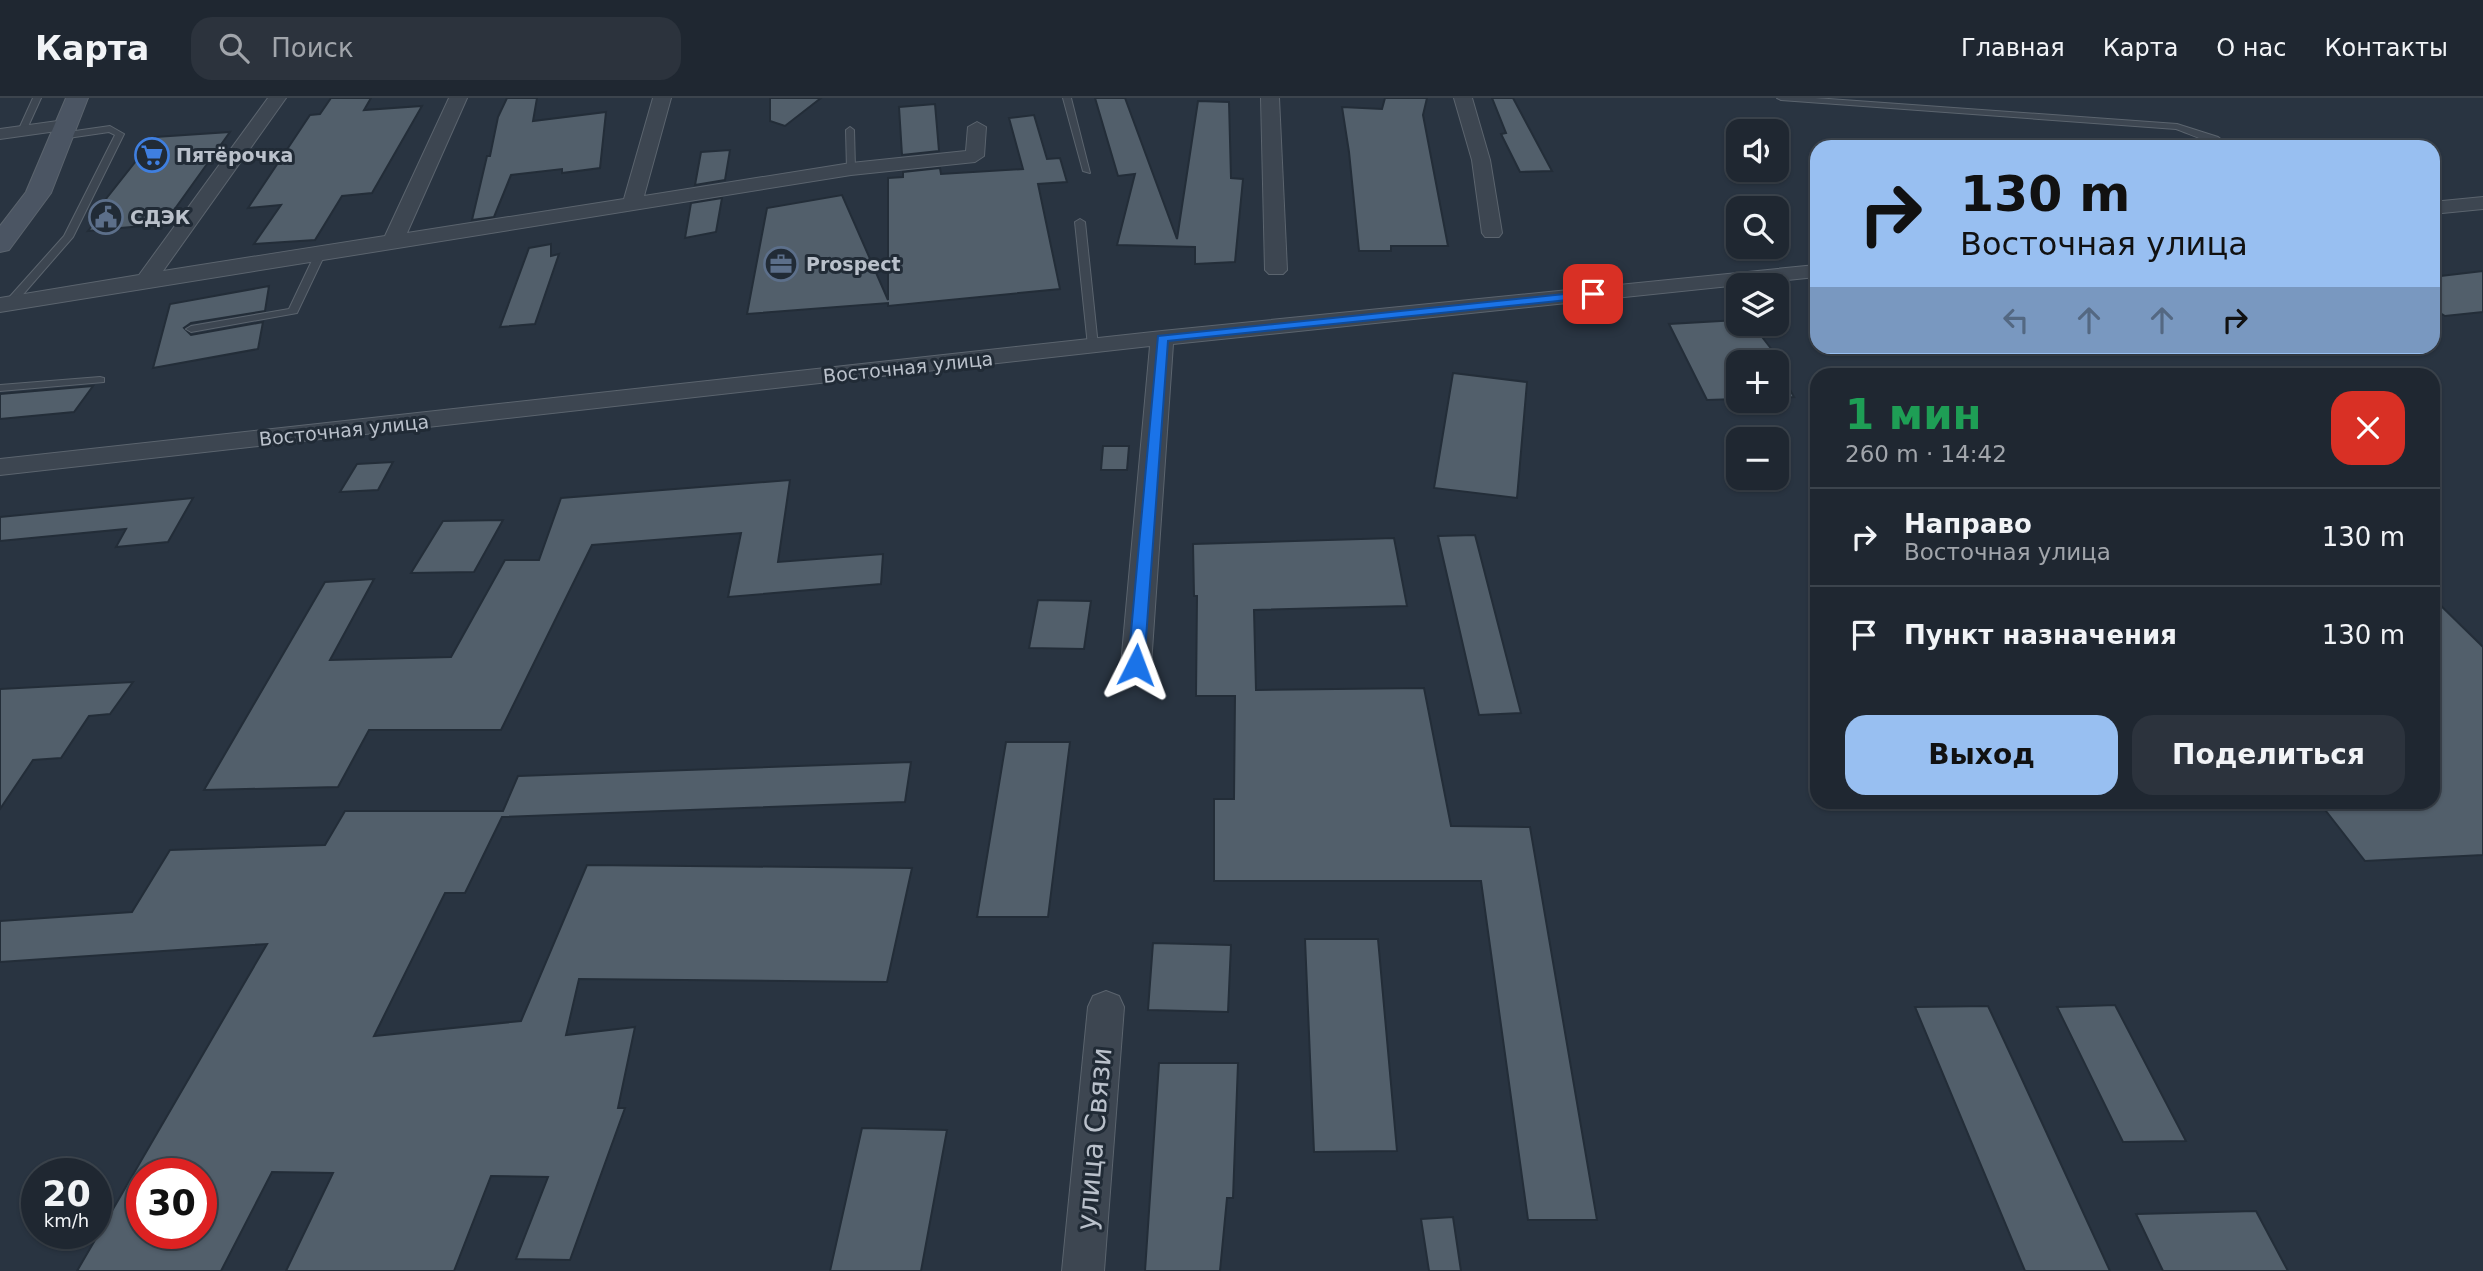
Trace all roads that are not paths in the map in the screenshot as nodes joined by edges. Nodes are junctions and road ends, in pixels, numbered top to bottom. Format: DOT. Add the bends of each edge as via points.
graph roads {
  1 [pos="37,98"];
  2 [pos="77,98"];
  3 [pos="277,98"];
  4 [pos="458,98"];
  5 [pos="662,98"];
  6 [pos="1067,98"];
  7 [pos="1270,98"];
  8 [pos="1463,98"];
  9 [pos="1781,98"];
  10 [pos="977,127"];
  11 [pos="850,130"];
  12 [pos="22,131"];
  13 [pos="63,131"];
  14 [pos="0,134"];
  15 [pos="2216,140"];
  16 [pos="851,169"];
  17 [pos="1087,172"];
  18 [pos="2483,203"];
  19 [pos="632,205"];
  20 [pos="2440,207"];
  21 [pos="1080,222"];
  22 [pos="1492,233"];
  23 [pos="393,241"];
  24 [pos="0,244"];
  25 [pos="321,252"];
  26 [pos="1276,270"];
  27 [pos="1810,272"];
  28 [pos="146,280"];
  29 [pos="4,305"];
  30 [pos="191,329"];
  31 [pos="1162,338"];
  32 [pos="1093,346"];
  33 [pos="100,380"];
  34 [pos="0,387"];
  35 [pos="0,467"];
  36 [pos="1136,665"];
  37 [pos="1106,1007"];
  38 [pos="1083,1271"];
  1 -- 12 [label="lane"];
  2 -- 13 [label="street"];
  3 -- 28 [label="street"];
  4 -- 23 [label="street"];
  5 -- 19 [label="street"];
  6 -- 17 [label="lane"];
  7 -- 26 [label="street"];
  8 -- 22 [label="street" via="1481,160"];
  9 -- 15 [label="lane" via="2177,127"];
  10 -- 16 [label="street" via="975,156"];
  11 -- 16 [label="lane"];
  12 -- 13 [label="street"];
  12 -- 14 [label="street"];
  13 -- 24 [label="street" via="38,194"];
  13 -- 29 [label="lane" via="110,129 120,134 68,237"];
  16 -- 19 [label="street"];
  18 -- 20 [label="street"];
  19 -- 23 [label="street"];
  21 -- 32 [label="lane"];
  23 -- 25 [label="street"];
  25 -- 28 [label="street"];
  25 -- 30 [label="lane" via="293,311"];
  27 -- 31 [label="street, Восточная улица"];
  28 -- 29 [label="street"];
  31 -- 32 [label="street, Восточная улица"];
  31 -- 36 [label="street"];
  32 -- 35 [label="street, Восточная улица"];
  33 -- 34 [label="lane"];
  37 -- 38 [label="street, улица Связи"];
}
